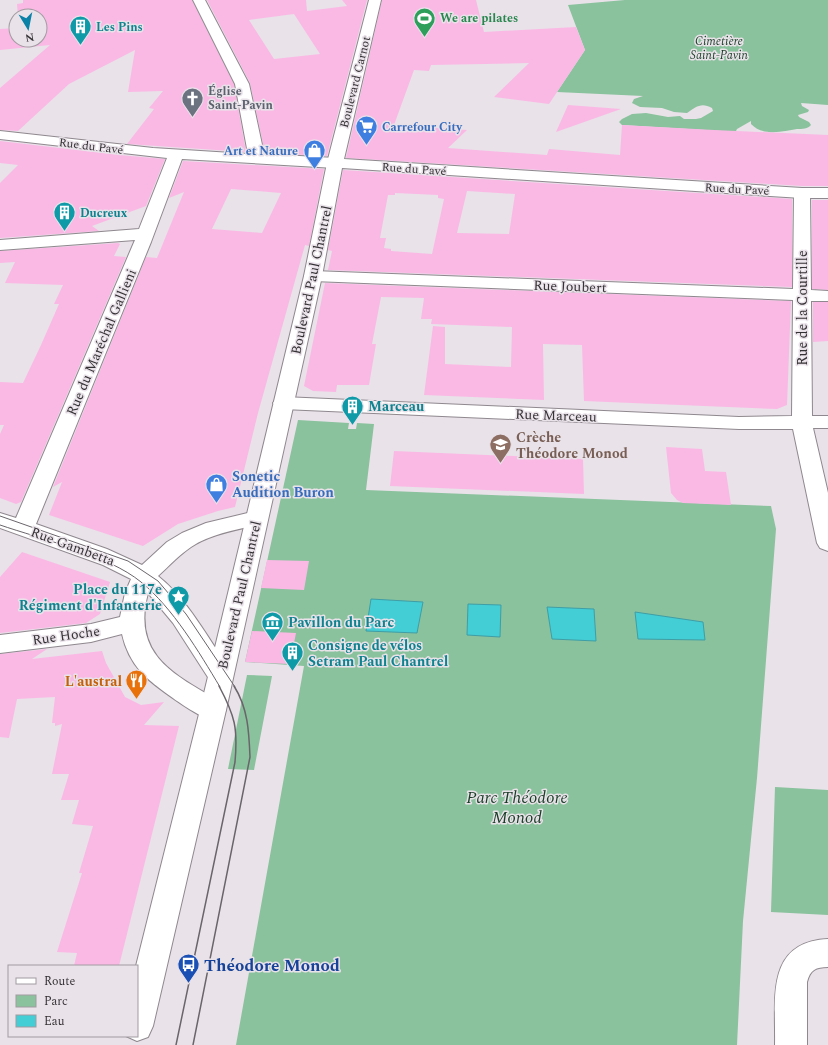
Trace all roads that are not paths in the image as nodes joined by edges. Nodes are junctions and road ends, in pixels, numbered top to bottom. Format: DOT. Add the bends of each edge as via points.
graph roads {
  1 [pos="199,0"];
  2 [pos="375,0"];
  3 [pos="0,135"];
  4 [pos="176,154"];
  5 [pos="257,159"];
  6 [pos="335,163"];
  7 [pos="802,193"];
  8 [pos="828,193"];
  9 [pos="146,234"];
  10 [pos="0,245"];
  11 [pos="313,276"];
  12 [pos="802,295"];
  13 [pos="828,296"];
  14 [pos="283,403"];
  15 [pos="828,422"];
  16 [pos="802,423"];
  17 [pos="256,518"];
  18 [pos="0,520"];
  19 [pos="23,528"];
  20 [pos="828,544"];
  21 [pos="145,578"];
  22 [pos="131,623"];
  23 [pos="0,644"];
  24 [pos="220,675"];
  25 [pos="213,710"];
  26 [pos="828,953"];
  27 [pos="138,1022"];
  28 [pos="791,1045"];
  1 -- 5 [label="street" via="242,84"];
  2 -- 6 [label="street, Boulevard Carnot"];
  3 -- 4 [label="street, Rue du Pavé"];
  4 -- 5 [label="street, Rue du Pavé"];
  4 -- 9 [label="street, Rue du Maréchal Gallieni"];
  5 -- 6 [label="street, Rue du Pavé"];
  6 -- 7 [label="street, Rue du Pavé"];
  6 -- 11 [label="street, Boulevard Paul Chantrel"];
  7 -- 8 [label="street, Rue du Pavé"];
  7 -- 12 [label="street, Rue de la Courtille"];
  9 -- 10 [label="street"];
  9 -- 19 [label="street, Rue du Maréchal Gallieni"];
  11 -- 12 [label="street, Rue Joubert"];
  11 -- 14 [label="street, Boulevard Paul Chantrel"];
  12 -- 13 [label="street, Rue Joubert"];
  12 -- 16 [label="street, Rue de la Courtille"];
  14 -- 16 [label="street, Rue Marceau"];
  14 -- 17 [label="street, Boulevard Paul Chantrel"];
  15 -- 16 [label="street, Rue Marceau"];
  16 -- 20 [label="street, Rue de la Courtille"];
  17 -- 21 [label="street" via="188,538 175,547"];
  17 -- 24 [label="street, Boulevard Paul Chantrel"];
  18 -- 19 [label="street, Rue Gambetta"];
  19 -- 21 [label="street, Rue Gambetta" via="103,556"];
  21 -- 22 [label="street" via="134,601"];
  21 -- 24 [label="street, Rue Gambetta" via="186,622"];
  22 -- 23 [label="street, Rue Hoche" via="91,633"];
  22 -- 25 [label="street" via="134,639 152,667 180,690"];
  24 -- 25 [label="street, Boulevard Paul Chantrel"];
  25 -- 27 [label="street, Boulevard Paul Chantrel"];
  26 -- 28 [label="street" via="813,954 802,960 794,973"];
}
